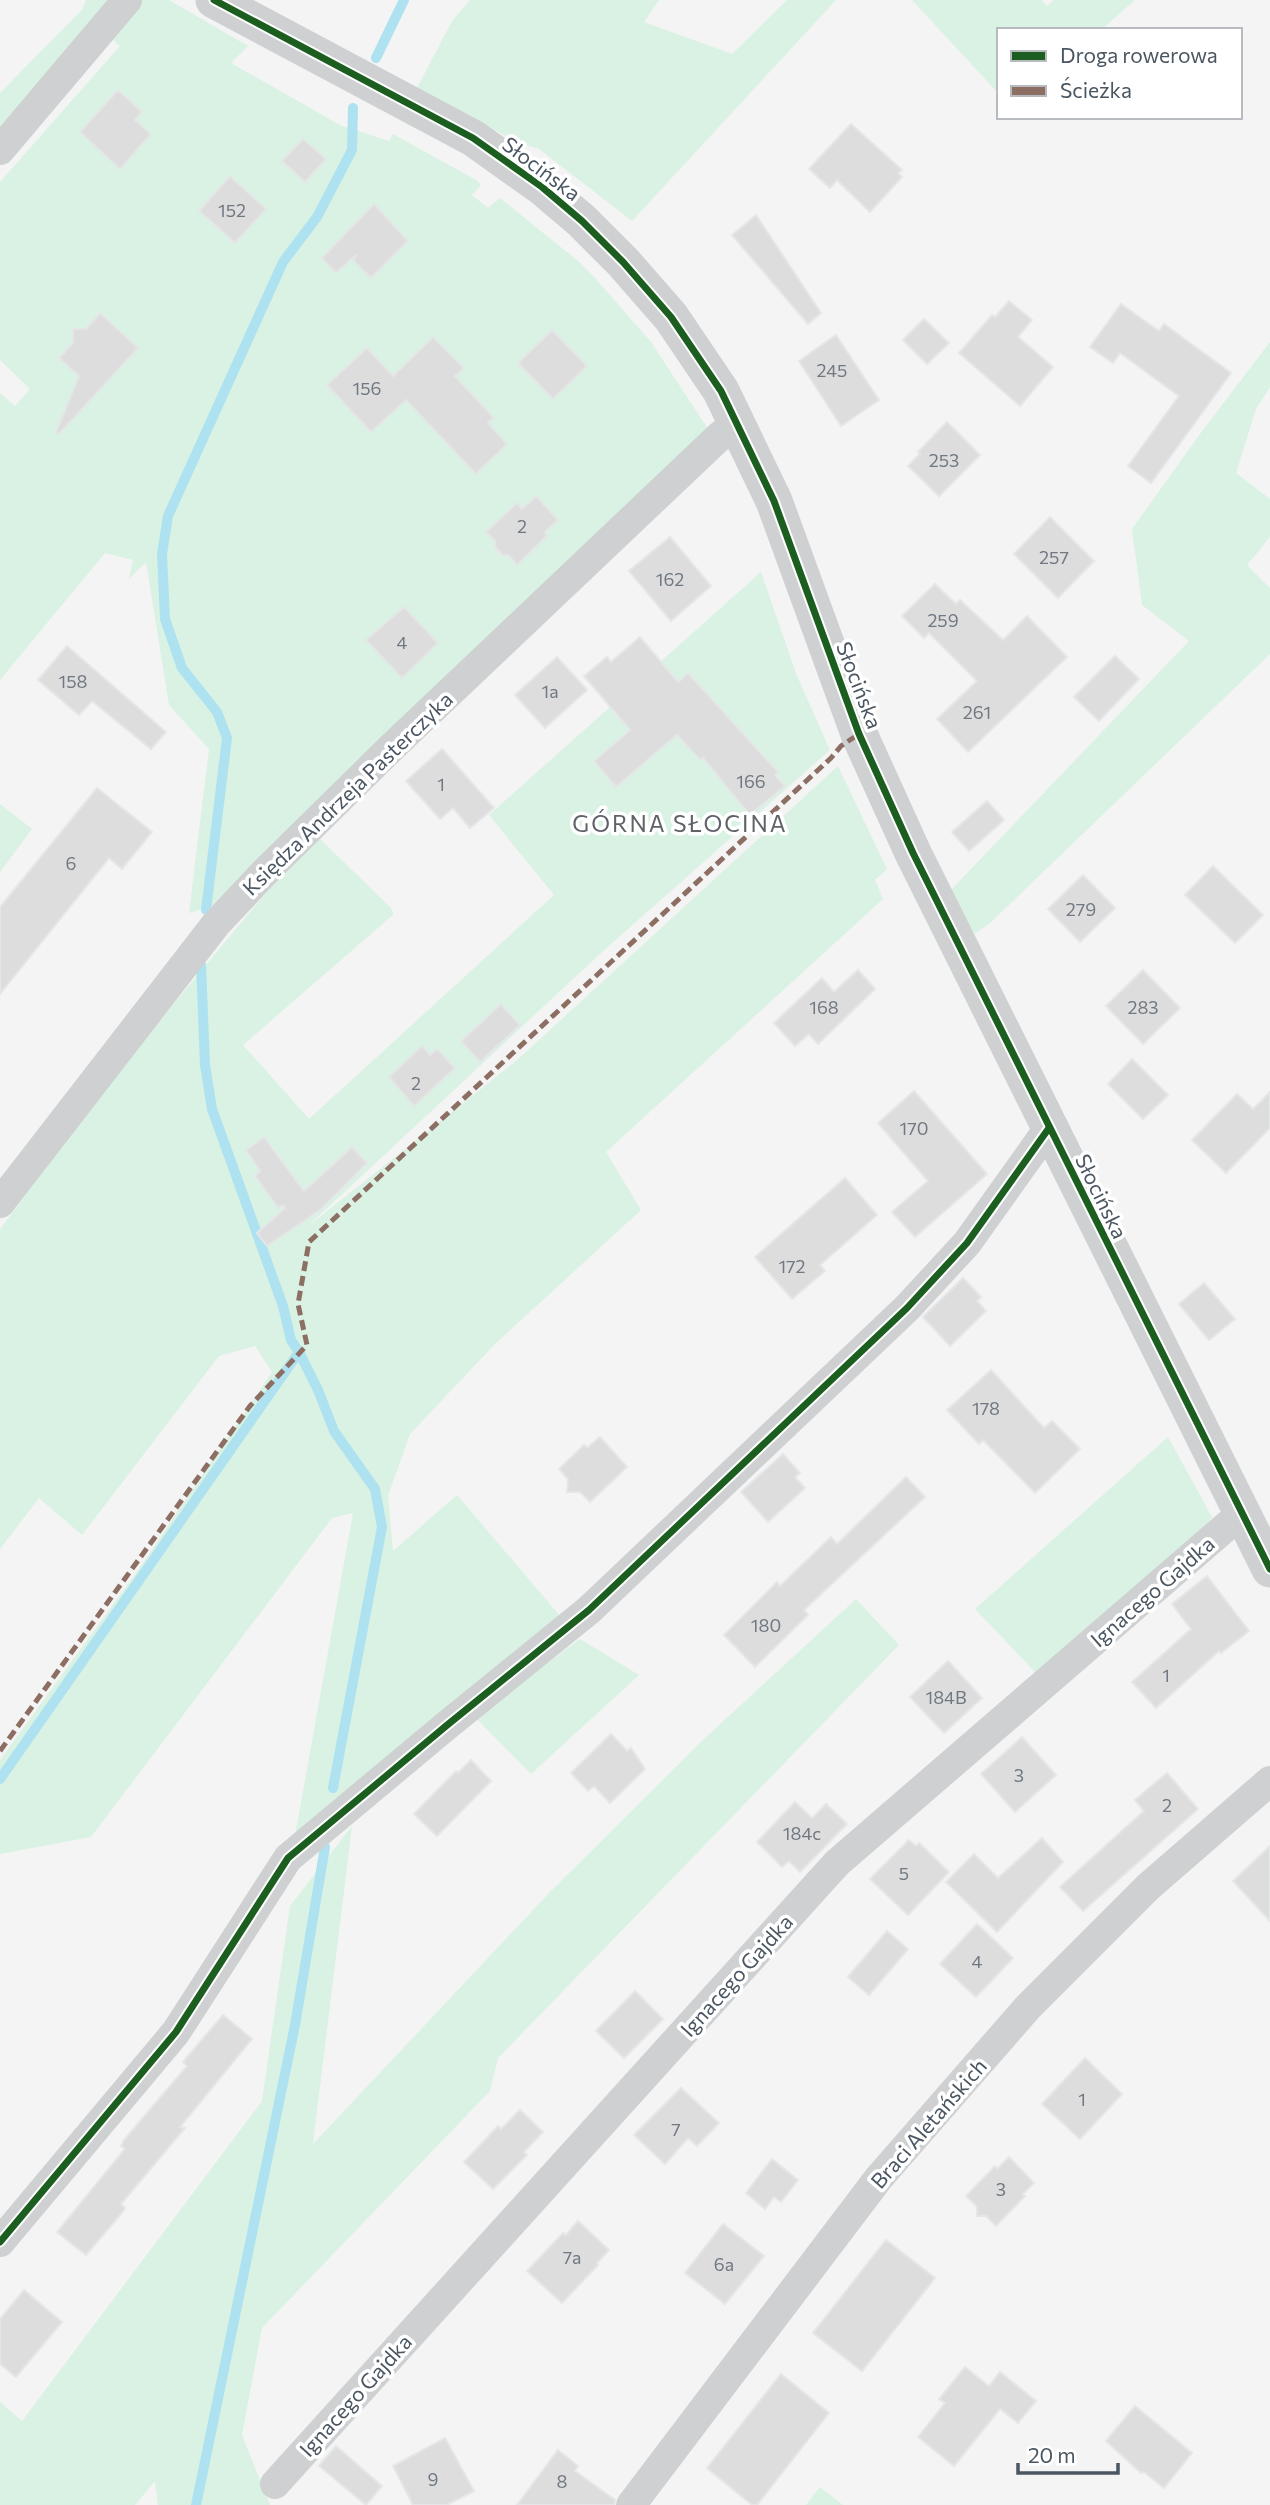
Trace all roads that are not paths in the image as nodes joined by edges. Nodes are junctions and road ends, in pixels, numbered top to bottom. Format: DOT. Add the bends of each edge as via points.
graph roads {
  1 [pos="127,0"];
  2 [pos="214,0"];
  3 [pos="0,150"];
  4 [pos="738,423"];
  5 [pos="1049,1128"];
  6 [pos="0,1203"];
  7 [pos="1242,1513"];
  8 [pos="1270,1569"];
  9 [pos="1270,1781"];
  10 [pos="0,2242"];
  11 [pos="275,2484"];
  12 [pos="631,2505"];
  1 -- 3 [label="street"];
  2 -- 4 [label="street, Słocińska" via="473,138 542,187 623,262 671,317"];
  4 -- 5 [label="street, Słocińska" via="774,501 859,734"];
  4 -- 6 [label="street, Księdza Andrzeja Pasterczyka" via="390,749 244,893 180,967"];
  5 -- 7 [label="street, Słocińska"];
  5 -- 10 [label="street" via="967,1243 907,1308 589,1611 288,1858 176,2032"];
  7 -- 8 [label="street, Słocińska"];
  7 -- 11 [label="street, Ignacego Gajdka" via="837,1863"];
  9 -- 12 [label="street, Braci Aletańskich" via="1148,1887 1028,2007 878,2179"];
}
